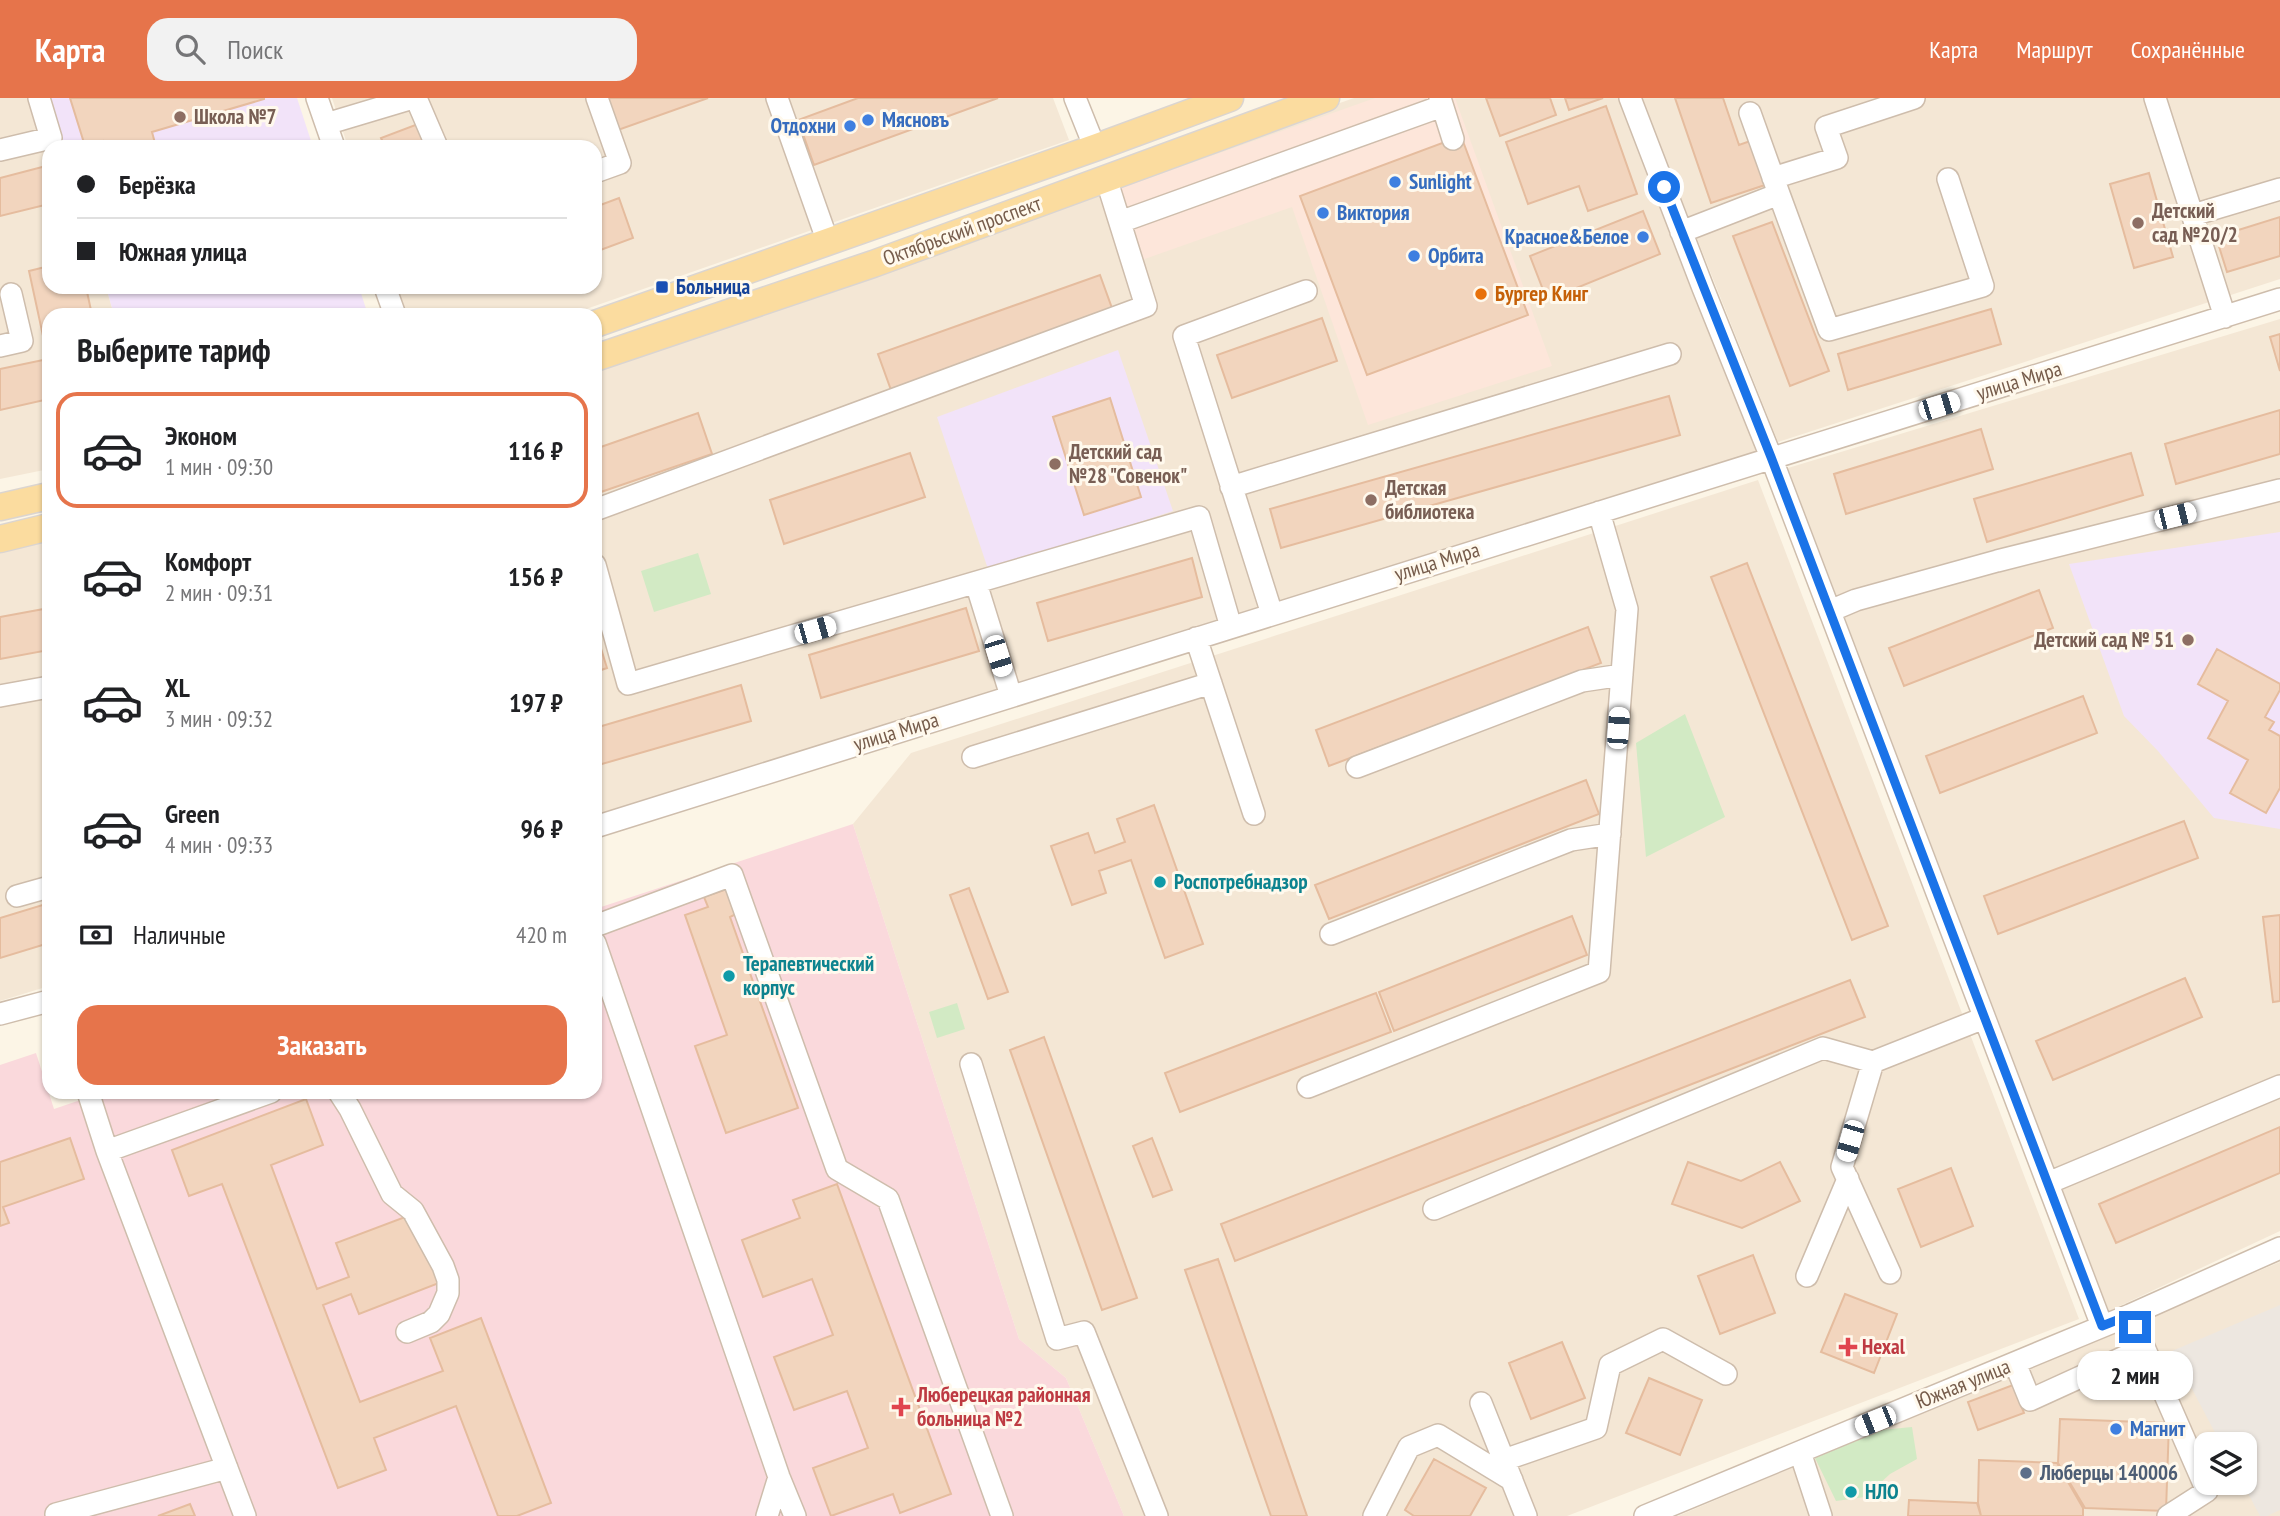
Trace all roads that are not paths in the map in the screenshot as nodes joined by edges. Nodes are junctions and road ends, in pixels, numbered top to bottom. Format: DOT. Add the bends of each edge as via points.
graph roads {
  1 [pos="39,98"];
  2 [pos="317,98"];
  3 [pos="414,98"];
  4 [pos="597,98"];
  5 [pos="777,98"];
  6 [pos="1076,98"];
  7 [pos="1230,98"];
  8 [pos="1326,98"];
  9 [pos="1630,98"];
  10 [pos="1914,98"];
  11 [pos="2155,98"];
  12 [pos="1441,102"];
  13 [pos="1750,113"];
  14 [pos="326,124"];
  15 [pos="1453,139"];
  16 [pos="42,140"];
  17 [pos="42,140"];
  18 [pos="332,140"];
  19 [pos="434,140"];
  20 [pos="1097,147"];
  21 [pos="0,150"];
  22 [pos="602,169"];
  23 [pos="1107,178"];
  24 [pos="1948,179"];
  25 [pos="1776,186"];
  26 [pos="2280,189"];
  27 [pos="2193,215"];
  28 [pos="1120,222"];
  29 [pos="1682,232"];
  30 [pos="831,242"];
  31 [pos="1306,291"];
  32 [pos="11,294"];
  33 [pos="2280,299"];
  34 [pos="2225,317"];
  35 [pos="602,322"];
  36 [pos="0,346"];
  37 [pos="1670,354"];
  38 [pos="602,356"];
  39 [pos="1771,457"];
  40 [pos="1231,487"];
  41 [pos="2280,490"];
  42 [pos="42,498"];
  43 [pos="0,507"];
  44 [pos="602,507"];
  45 [pos="1599,512"];
  46 [pos="42,529"];
  47 [pos="0,539"];
  48 [pos="976,583"];
  49 [pos="602,590"];
  50 [pos="1830,611"];
  51 [pos="1272,614"];
  52 [pos="1231,627"];
  53 [pos="1196,638"];
  54 [pos="1622,676"];
  55 [pos="1210,683"];
  56 [pos="42,688"];
  57 [pos="0,696"];
  58 [pos="1011,696"];
  59 [pos="973,757"];
  60 [pos="1357,768"];
  61 [pos="1254,814"];
  62 [pos="602,825"];
  63 [pos="1610,834"];
  64 [pos="42,889"];
  65 [pos="17,896"];
  66 [pos="602,923"];
  67 [pos="1331,934"];
  68 [pos="602,963"];
  69 [pos="42,1003"];
  70 [pos="0,1014"];
  71 [pos="1984,1018"];
  72 [pos="1873,1062"];
  73 [pos="971,1064"];
  74 [pos="2280,1086"];
  75 [pos="1308,1087"];
  76 [pos="90,1099"];
  77 [pos="252,1099"];
  78 [pos="343,1099"];
  79 [pos="107,1151"];
  80 [pos="1847,1179"];
  81 [pos="2048,1183"];
  82 [pos="1434,1209"];
  83 [pos="2280,1248"];
  84 [pos="1890,1273"];
  85 [pos="1807,1276"];
  86 [pos="2130,1315"];
  87 [pos="2102,1326"];
  88 [pos="407,1332"];
  89 [pos="2144,1348"];
  90 [pos="2015,1363"];
  91 [pos="1726,1374"];
  92 [pos="1480,1403"];
  93 [pos="1800,1452"];
  94 [pos="227,1468"];
  95 [pos="1508,1470"];
  96 [pos="779,1477"];
  97 [pos="56,1514"];
  98 [pos="246,1516"];
  99 [pos="767,1516"];
  100 [pos="795,1516"];
  101 [pos="1002,1516"];
  102 [pos="1157,1516"];
  103 [pos="1374,1516"];
  104 [pos="1526,1516"];
  105 [pos="1644,1516"];
  106 [pos="1821,1516"];
  107 [pos="2168,1516"];
  1 -- 16 [label="street" via="51,138"];
  2 -- 14 [label="street"];
  3 -- 14 [label="street"];
  3 -- 19 [label="street"];
  4 -- 22 [label="street" via="620,163"];
  5 -- 30 [label="street"];
  6 -- 20 [label="street"];
  7 -- 20 [label="main road, Октябрьский проспект"];
  8 -- 23 [label="main road, Октябрьский проспект"];
  9 -- 29 [label="street"];
  10 -- 25 [label="street" via="1826,127 1837,158"];
  11 -- 27 [label="street"];
  12 -- 15 [label="street"];
  12 -- 28 [label="street"];
  13 -- 25 [label="street"];
  14 -- 18 [label="street"];
  17 -- 21 [label="street"];
  20 -- 30 [label="main road, Октябрьский проспект"];
  23 -- 28 [label="street"];
  23 -- 38 [label="main road, Октябрьский проспект"];
  24 -- 25 [label="street" via="1983,286 1829,330"];
  25 -- 29 [label="street"];
  26 -- 27 [label="street"];
  27 -- 34 [label="street"];
  28 -- 44 [label="street" via="1146,306"];
  29 -- 39 [label="street"];
  30 -- 35 [label="main road, Октябрьский проспект"];
  31 -- 40 [label="street" via="1184,336"];
  32 -- 36 [label="street" via="22,341"];
  33 -- 34 [label="street, улица Мира"];
  34 -- 39 [label="street, улица Мира"];
  37 -- 40 [label="street"];
  39 -- 45 [label="street, улица Мира"];
  39 -- 50 [label="street"];
  40 -- 51 [label="street"];
  41 -- 50 [label="street" via="1997,561"];
  42 -- 43 [label="main road"];
  45 -- 51 [label="street, улица Мира"];
  45 -- 54 [label="street" via="1627,609"];
  46 -- 47 [label="main road"];
  48 -- 49 [label="street" via="628,684"];
  48 -- 52 [label="street" via="1199,517"];
  48 -- 58 [label="street"];
  50 -- 71 [label="street"];
  51 -- 52 [label="street, улица Мира"];
  52 -- 53 [label="street, улица Мира"];
  53 -- 55 [label="street"];
  53 -- 58 [label="street, улица Мира"];
  54 -- 60 [label="street" via="1582,681"];
  54 -- 63 [label="street"];
  55 -- 59 [label="street"];
  55 -- 61 [label="street"];
  56 -- 57 [label="street"];
  58 -- 62 [label="street, улица Мира"];
  63 -- 67 [label="street" via="1571,840"];
  63 -- 75 [label="street" via="1599,972"];
  64 -- 65 [label="street"];
  66 -- 101 [label="street" via="732,875 838,1169 888,1199"];
  68 -- 96 [label="street"];
  69 -- 70 [label="street"];
  71 -- 72 [label="street"];
  71 -- 81 [label="street"];
  72 -- 80 [label="street" via="1842,1167"];
  72 -- 82 [label="street" via="1823,1048"];
  73 -- 102 [label="street" via="1057,1339 1084,1332"];
  74 -- 81 [label="street"];
  76 -- 79 [label="street"];
  77 -- 79 [label="street"];
  78 -- 88 [label="street" via="392,1194 413,1210 448,1280 439,1314"];
  79 -- 94 [label="street"];
  80 -- 84 [label="street"];
  80 -- 85 [label="street"];
  81 -- 87 [label="street"];
  83 -- 86 [label="street, Южная улица"];
  86 -- 87 [label="street, Южная улица"];
  86 -- 89 [label="street"];
  87 -- 90 [label="street, Южная улица"];
  89 -- 90 [label="street" via="2031,1400"];
  89 -- 107 [label="street" via="2207,1491"];
  90 -- 93 [label="street, Южная улица"];
  91 -- 95 [label="street" via="1663,1339 1610,1366 1596,1428"];
  92 -- 95 [label="street"];
  93 -- 105 [label="street, Южная улица"];
  93 -- 106 [label="street"];
  94 -- 97 [label="street"];
  94 -- 98 [label="street"];
  95 -- 103 [label="street" via="1438,1435 1409,1447"];
  95 -- 104 [label="street"];
  96 -- 99 [label="street"];
  96 -- 100 [label="street"];
}
